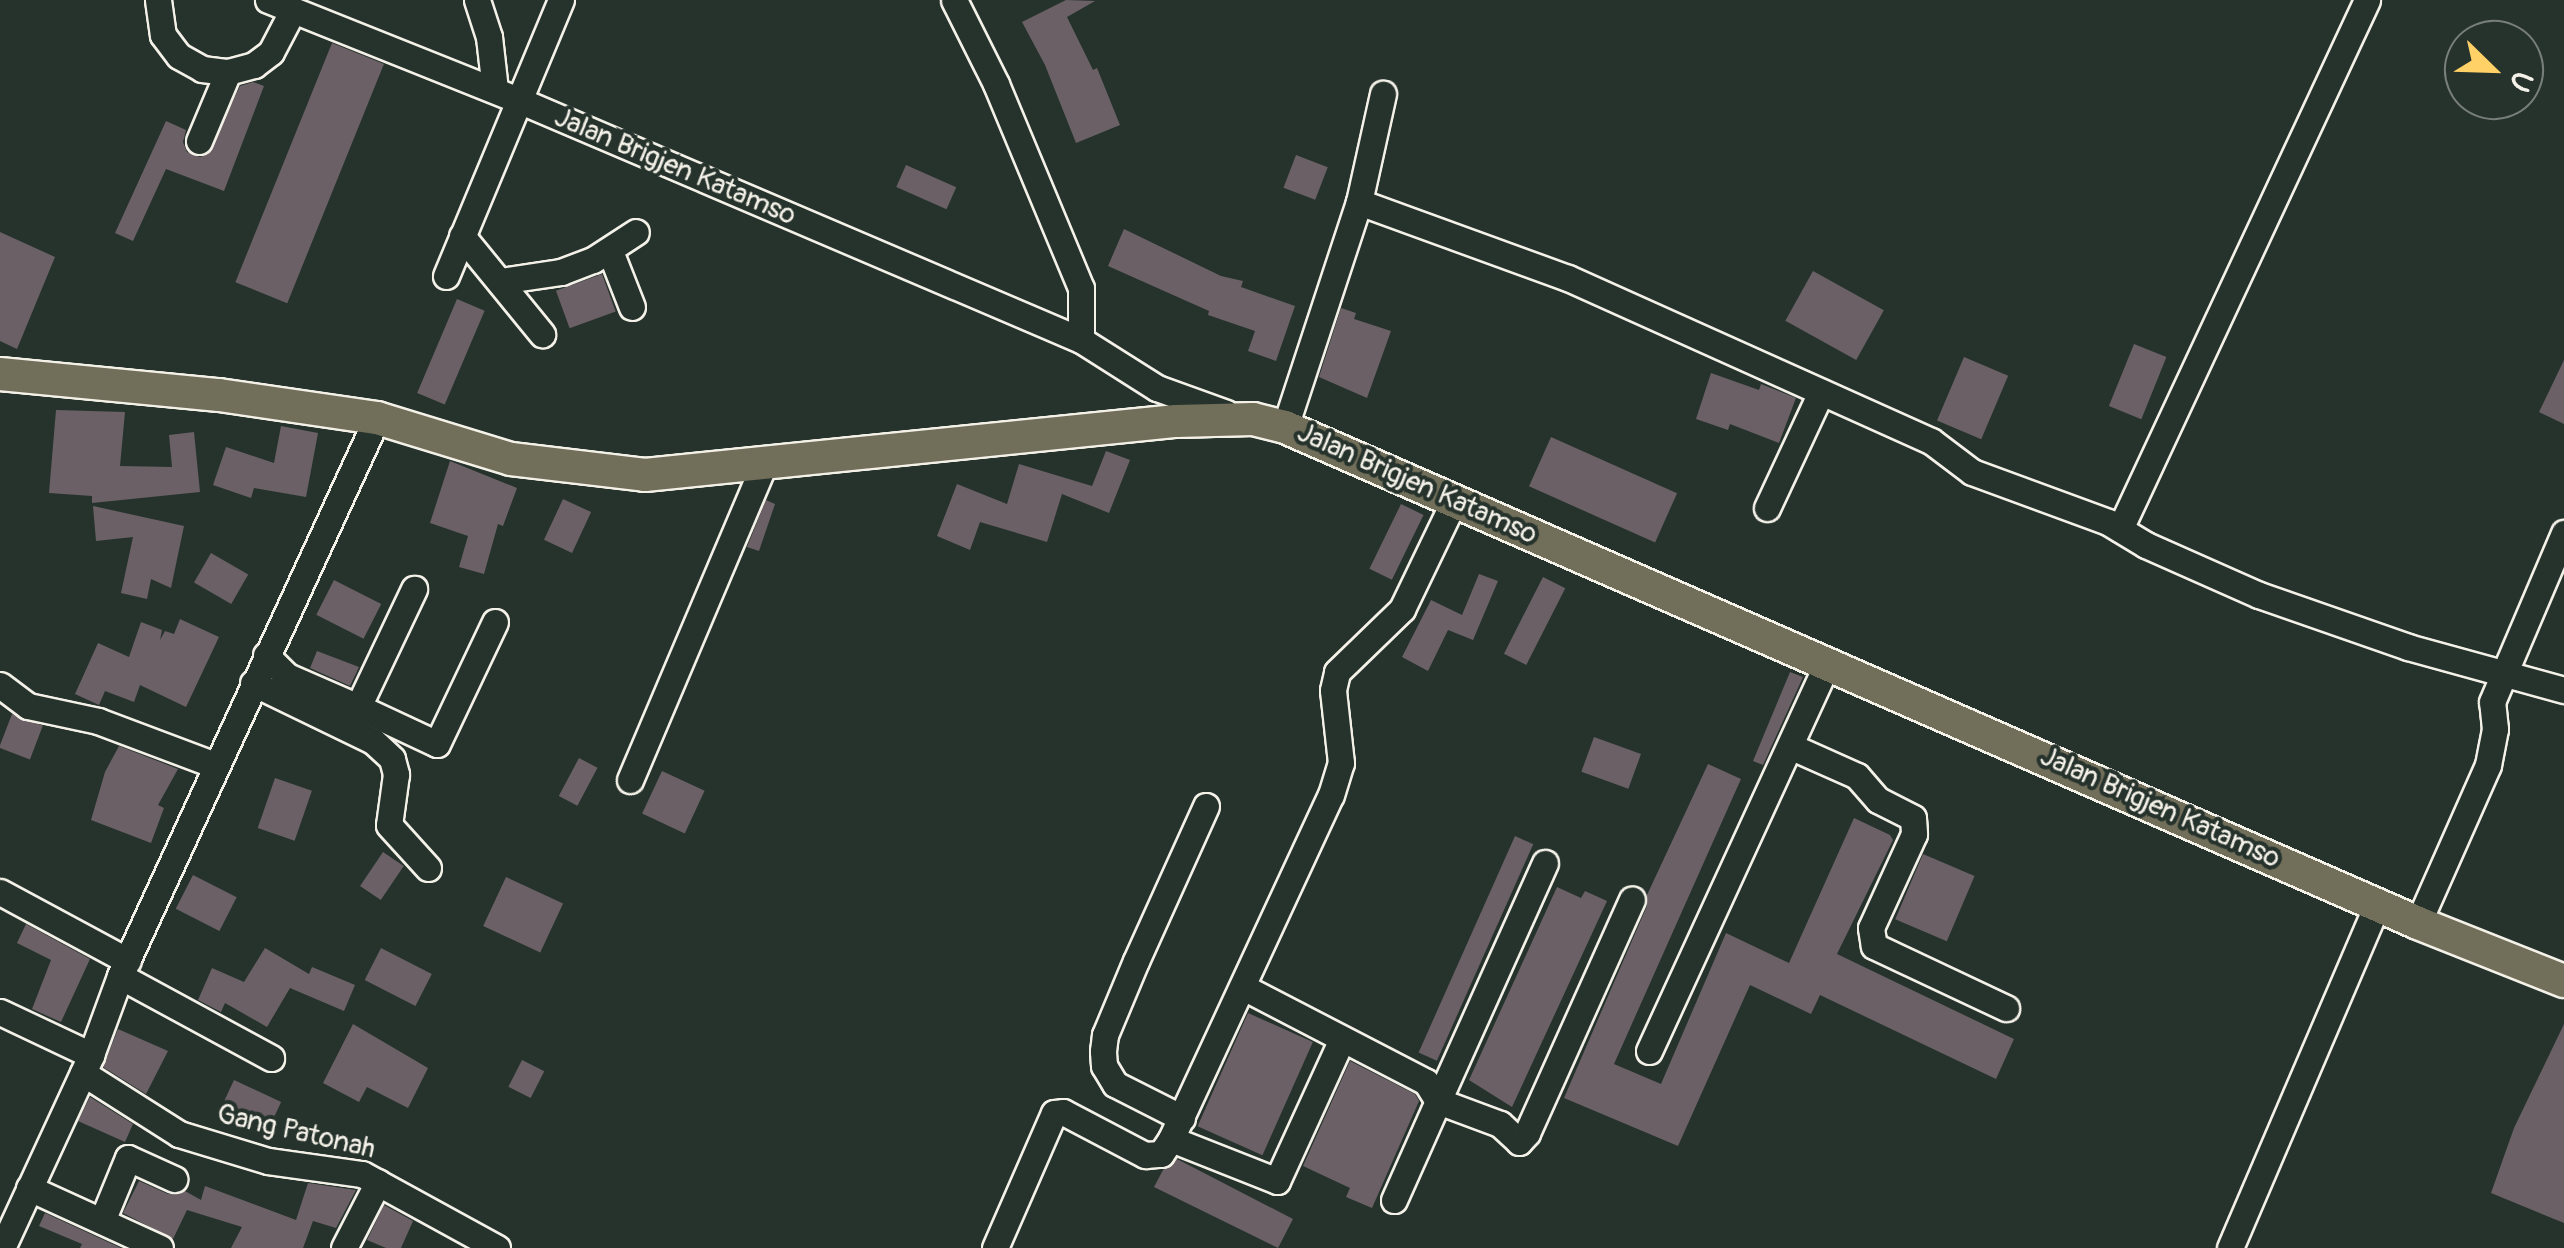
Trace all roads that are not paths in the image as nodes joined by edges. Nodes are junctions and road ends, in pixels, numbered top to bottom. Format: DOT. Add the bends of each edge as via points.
graph roads {
  1 [pos="158,0"];
  2 [pos="268,0"];
  3 [pos="477,0"];
  4 [pos="562,0"];
  5 [pos="954,0"];
  6 [pos="2367,0"];
  7 [pos="293,10"];
  8 [pos="228,72"];
  9 [pos="1383,94"];
  10 [pos="506,95"];
  11 [pos="198,141"];
  12 [pos="1358,202"];
  13 [pos="636,232"];
  14 [pos="462,236"];
  15 [pos="610,251"];
  16 [pos="446,276"];
  17 [pos="500,281"];
  18 [pos="632,307"];
  19 [pos="542,334"];
  20 [pos="1081,340"];
  21 [pos="0,374"];
  22 [pos="1821,392"];
  23 [pos="376,418"];
  24 [pos="1269,423"];
  25 [pos="763,466"];
  26 [pos="1454,502"];
  27 [pos="1767,508"];
  28 [pos="2120,529"];
  29 [pos="2564,533"];
  30 [pos="414,590"];
  31 [pos="495,622"];
  32 [pos="266,655"];
  33 [pos="1828,662"];
  34 [pos="2502,674"];
  35 [pos="253,683"];
  36 [pos="0,686"];
  37 [pos="2564,690"];
  38 [pos="358,707"];
  39 [pos="1792,746"];
  40 [pos="215,766"];
  41 [pos="630,780"];
  42 [pos="1206,806"];
  43 [pos="1545,863"];
  44 [pos="428,868"];
  45 [pos="0,892"];
  46 [pos="1632,900"];
  47 [pos="2378,903"];
  48 [pos="2418,923"];
  49 [pos="124,968"];
  50 [pos="2564,981"];
  51 [pos="1243,987"];
  52 [pos="2006,1008"];
  53 [pos="0,1012"];
  54 [pos="1342,1038"];
  55 [pos="1648,1051"];
  56 [pos="271,1058"];
  57 [pos="87,1064"];
  58 [pos="1438,1101"];
  59 [pos="1177,1128"];
  60 [pos="174,1179"];
  61 [pos="378,1182"];
  62 [pos="17,1195"];
  63 [pos="1394,1200"];
  64 [pos="102,1221"];
  65 [pos="2,1248"];
  66 [pos="160,1248"];
  67 [pos="344,1248"];
  68 [pos="497,1248"];
  69 [pos="995,1248"];
  70 [pos="2230,1248"];
  1 -- 8 [label="street" via="163,35 179,56 202,69"];
  2 -- 7 [label="street, Jalan Brigjen Katamso"];
  3 -- 10 [label="street"];
  4 -- 10 [label="street"];
  5 -- 20 [label="street" via="1081,288"];
  6 -- 28 [label="street"];
  7 -- 8 [label="street" via="271,52"];
  7 -- 10 [label="street, Jalan Brigjen Katamso"];
  8 -- 11 [label="street"];
  9 -- 12 [label="street"];
  10 -- 14 [label="street"];
  10 -- 20 [label="street, Jalan Brigjen Katamso"];
  12 -- 22 [label="street" via="1568,278"];
  12 -- 24 [label="street"];
  13 -- 15 [label="street"];
  14 -- 16 [label="street"];
  14 -- 17 [label="street"];
  15 -- 17 [label="street" via="562,272"];
  15 -- 18 [label="street"];
  17 -- 19 [label="street"];
  20 -- 24 [label="street, Jalan Brigjen Katamso" via="1157,388 1208,410"];
  21 -- 23 [label="main road"];
  22 -- 27 [label="street"];
  22 -- 28 [label="street" via="1931,441 1972,472"];
  23 -- 25 [label="main road" via="512,458 580,469 645,475"];
  23 -- 32 [label="street"];
  24 -- 25 [label="main road" via="1176,421"];
  24 -- 26 [label="main road, Jalan Brigjen Katamso"];
  25 -- 41 [label="street"];
  26 -- 33 [label="main road, Jalan Brigjen Katamso"];
  26 -- 51 [label="street" via="1402,610 1338,672 1336,780"];
  28 -- 34 [label="street" via="2323,620"];
  29 -- 34 [label="street"];
  30 -- 38 [label="street"];
  31 -- 38 [label="street" via="436,744"];
  32 -- 35 [label="street"];
  32 -- 38 [label="street" via="287,676"];
  33 -- 39 [label="street"];
  33 -- 47 [label="main road, Jalan Brigjen Katamso"];
  34 -- 37 [label="street"];
  34 -- 48 [label="street" via="2492,702 2488,765"];
  35 -- 40 [label="street"];
  35 -- 44 [label="street" via="373,741 392,759 389,824"];
  36 -- 40 [label="street" via="28,706 98,721"];
  39 -- 52 [label="street" via="1857,776 1878,800 1914,823 1875,915 1874,946"];
  39 -- 55 [label="street"];
  40 -- 49 [label="street"];
  42 -- 59 [label="street" via="1104,1050 1104,1066 1116,1084"];
  43 -- 58 [label="street"];
  45 -- 49 [label="street"];
  46 -- 58 [label="street" via="1520,1142 1500,1124"];
  47 -- 48 [label="main road, Jalan Brigjen Katamso"];
  47 -- 70 [label="street"];
  48 -- 50 [label="main road, Jalan Brigjen Katamso"];
  49 -- 56 [label="street"];
  49 -- 57 [label="street"];
  51 -- 54 [label="street"];
  51 -- 59 [label="street"];
  53 -- 57 [label="street, Gang Patonah"];
  54 -- 58 [label="street" via="1426,1082"];
  54 -- 59 [label="street" via="1277,1181"];
  57 -- 61 [label="street, Gang Patonah" via="179,1134 268,1161"];
  57 -- 62 [label="street"];
  58 -- 63 [label="street"];
  59 -- 69 [label="street" via="1160,1154 1145,1155 1064,1112 1054,1114"];
  60 -- 64 [label="street" via="128,1158"];
  61 -- 67 [label="street"];
  61 -- 68 [label="street, Gang Patonah"];
  62 -- 64 [label="street"];
  62 -- 65 [label="street"];
  64 -- 66 [label="street"];
}
